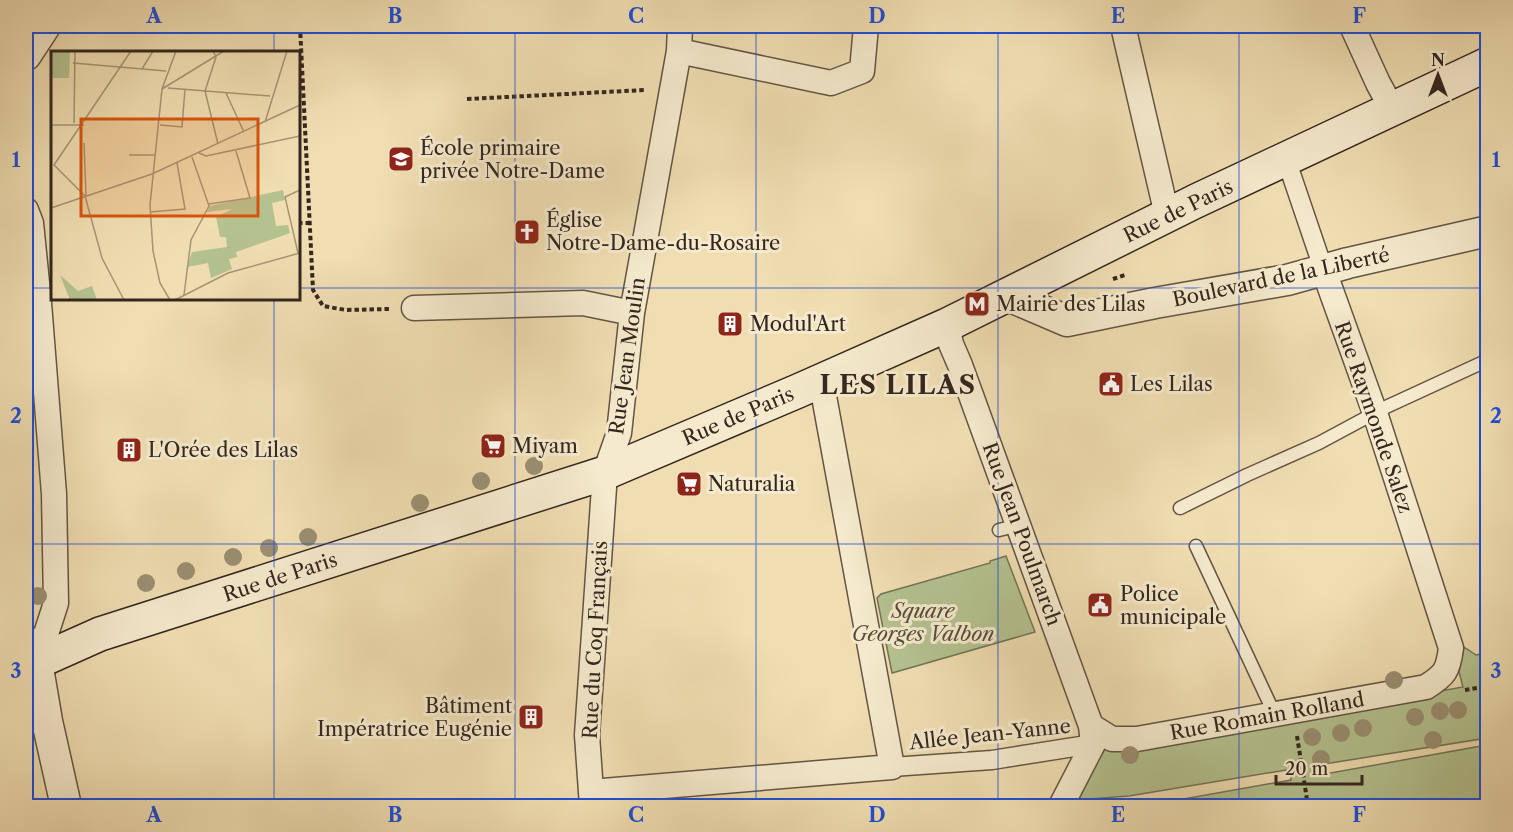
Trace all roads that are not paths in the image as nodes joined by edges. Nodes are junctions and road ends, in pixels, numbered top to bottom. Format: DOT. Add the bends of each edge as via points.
graph roads {
  1 [pos="45,26"];
  2 [pos="680,26"];
  3 [pos="866,26"];
  4 [pos="1123,26"];
  5 [pos="1352,26"];
  6 [pos="679,51"];
  7 [pos="26,53"];
  8 [pos="1488,64"];
  9 [pos="1392,109"];
  10 [pos="1286,159"];
  11 [pos="26,210"];
  12 [pos="1167,215"];
  13 [pos="1488,231"];
  14 [pos="1324,271"];
  15 [pos="1006,295"];
  16 [pos="414,308"];
  17 [pos="632,313"];
  18 [pos="947,325"];
  19 [pos="1488,360"];
  20 [pos="821,380"];
  21 [pos="1375,413"];
  22 [pos="605,473"];
  23 [pos="1180,508"];
  24 [pos="1196,546"];
  25 [pos="29,657"];
  26 [pos="1443,676"];
  27 [pos="1275,715"];
  28 [pos="1092,735"];
  29 [pos="892,767"];
  30 [pos="592,799"];
  31 [pos="66,807"];
  32 [pos="1061,807"];
  1 -- 7 [label="street"];
  2 -- 6 [label="street, Rue Jean Moulin"];
  3 -- 6 [label="street" via="862,71 831,83"];
  4 -- 12 [label="street"];
  5 -- 9 [label="street"];
  6 -- 17 [label="street, Rue Jean Moulin"];
  8 -- 9 [label="main road, Rue de Paris"];
  9 -- 10 [label="main road, Rue de Paris"];
  10 -- 12 [label="main road, Rue de Paris"];
  10 -- 14 [label="street, Rue Raymonde Salez"];
  11 -- 25 [label="street" via="32,223 54,494 56,603"];
  12 -- 15 [label="main road, Rue de Paris"];
  13 -- 14 [label="street, Boulevard de la Liberté"];
  14 -- 15 [label="street, Boulevard de la Liberté" via="1067,321"];
  14 -- 21 [label="street, Rue Raymonde Salez"];
  15 -- 18 [label="main road, Rue de Paris"];
  16 -- 17 [label="street" via="583,303"];
  17 -- 22 [label="street, Rue Jean Moulin" via="619,433"];
  18 -- 20 [label="main road, Rue de Paris"];
  18 -- 28 [label="street, Rue Jean Poulmarch" via="1009,528"];
  19 -- 21 [label="lane"];
  20 -- 22 [label="main road, Rue de Paris"];
  20 -- 29 [label="street"];
  21 -- 23 [label="lane"];
  21 -- 26 [label="street, Rue Raymonde Salez" via="1451,648"];
  22 -- 25 [label="main road, Rue de Paris"];
  22 -- 30 [label="street, Rue du Coq Français" via="588,735"];
  24 -- 27 [label="lane"];
  25 -- 31 [label="street"];
  26 -- 27 [label="street, Rue Romain Rolland" via="1426,687"];
  27 -- 28 [label="street, Rue Romain Rolland" via="1137,739"];
  28 -- 29 [label="street, Allée Jean-Yanne" via="992,760"];
  28 -- 32 [label="street"];
  29 -- 30 [label="street"];
}
